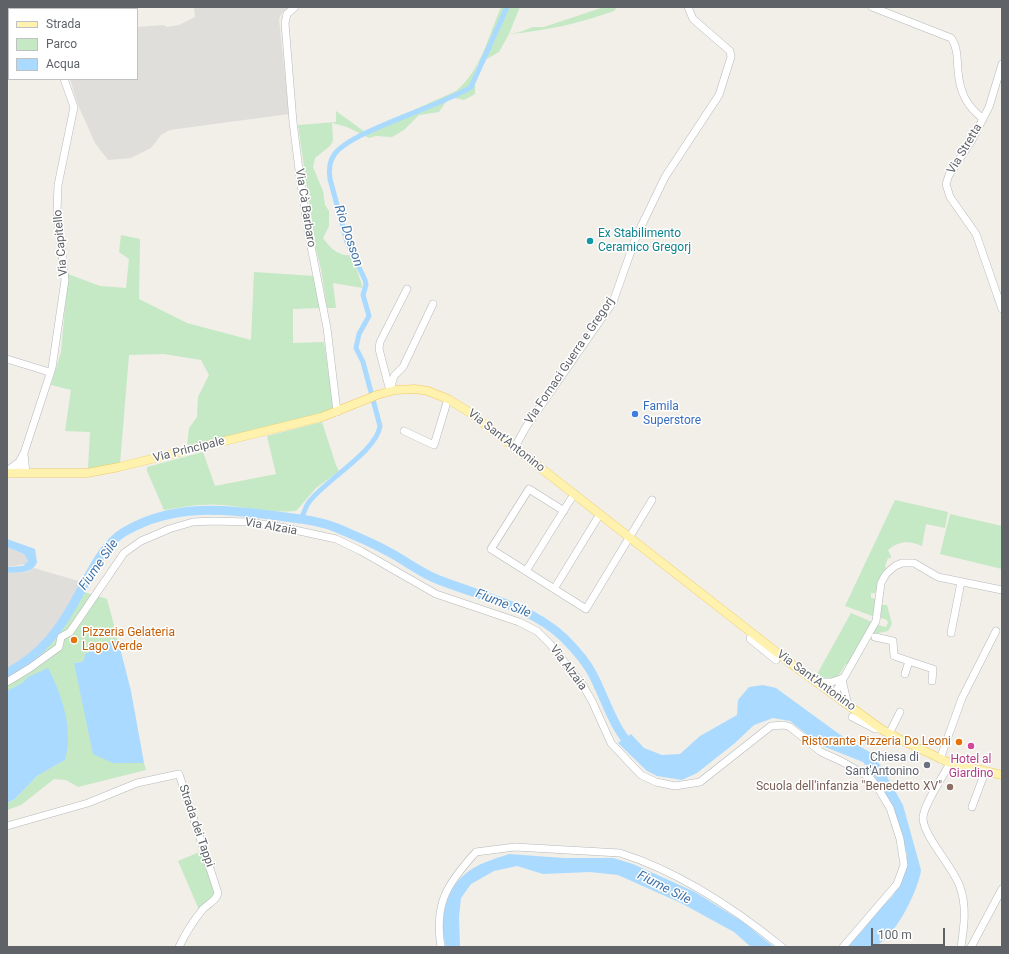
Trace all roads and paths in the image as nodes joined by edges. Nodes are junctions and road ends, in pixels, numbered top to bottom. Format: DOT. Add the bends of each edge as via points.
graph roads {
  1 [pos="295,7"];
  2 [pos="688,7"];
  3 [pos="872,7"];
  4 [pos="1002,64"];
  5 [pos="64,80"];
  6 [pos="983,119"];
  7 [pos="407,289"];
  8 [pos="433,304"];
  9 [pos="1002,309"];
  10 [pos="7,359"];
  11 [pos="50,374"];
  12 [pos="390,391"];
  13 [pos="448,399"];
  14 [pos="365,400"];
  15 [pos="337,412"];
  16 [pos="404,431"];
  17 [pos="515,447"];
  18 [pos="24,453"];
  19 [pos="19,462"];
  20 [pos="7,472"];
  21 [pos="24,473"];
  22 [pos="574,494"];
  23 [pos="652,500"];
  24 [pos="564,511"];
  25 [pos="600,514"];
  26 [pos="630,538"];
  27 [pos="526,571"];
  28 [pos="961,582"];
  29 [pos="554,589"];
  30 [pos="1002,590"];
  31 [pos="996,631"];
  32 [pos="752,633"];
  33 [pos="951,633"];
  34 [pos="875,637"];
  35 [pos="776,660"];
  36 [pos="909,661"];
  37 [pos="904,674"];
  38 [pos="842,679"];
  39 [pos="932,681"];
  40 [pos="7,682"];
  41 [pos="816,682"];
  42 [pos="834,695"];
  43 [pos="848,705"];
  44 [pos="900,712"];
  45 [pos="852,717"];
  46 [pos="881,729"];
  47 [pos="889,734"];
  48 [pos="940,759"];
  49 [pos="950,763"];
  50 [pos="985,772"];
  51 [pos="1002,775"];
  52 [pos="972,807"];
  53 [pos="7,826"];
  54 [pos="1002,889"];
  55 [pos="179,947"];
  56 [pos="441,947"];
  57 [pos="782,947"];
  58 [pos="843,947"];
  59 [pos="961,947"];
  60 [pos="971,947"];
  1 -- 15 [label="street, Via Cà Barbaro" via="287,14 285,27 293,122 309,236 327,328"];
  2 -- 17 [label="street, Via Fornaci Guerra e Gregorj" via="693,20 730,51 719,94 665,177 636,237 613,302 526,427"];
  3 -- 6 [label="street, Via Stretta" via="951,38 958,58 960,89 970,109"];
  4 -- 6 [label="street, Via Stretta"];
  5 -- 11 [label="street, Via Capitello" via="72,98 74,113 58,185 57,211 65,280"];
  6 -- 9 [label="street, Via Stretta" via="949,175 946,188 976,234"];
  7 -- 12 [label="street" via="380,342 379,349"];
  8 -- 12 [label="street" via="404,368 394,376"];
  10 -- 11 [label="street"];
  11 -- 18 [label="street, Via Capitello"];
  12 -- 13 [label="main road, Via Sant'Antonino" via="422,390"];
  12 -- 14 [label="main road, Via Sant'Antonino"];
  13 -- 16 [label="street" via="434,445"];
  13 -- 17 [label="main road, Via Sant'Antonino"];
  14 -- 15 [label="main road, Via Principale"];
  15 -- 21 [label="main road, Via Principale" via="99,471"];
  17 -- 22 [label="main road, Via Sant'Antonino"];
  18 -- 19 [label="street, Via Capitello"];
  18 -- 21 [label="street, Via Capitello"];
  19 -- 20 [label="street, Via Capitello"];
  19 -- 21 [label="street"];
  20 -- 21 [label="main road, Via Principale"];
  22 -- 24 [label="street"];
  22 -- 25 [label="main road, Via Sant'Antonino"];
  23 -- 26 [label="street"];
  24 -- 27 [label="street"];
  24 -- 27 [label="street" via="529,489 516,509 491,549"];
  25 -- 26 [label="main road, Via Sant'Antonino"];
  25 -- 29 [label="street"];
  26 -- 29 [label="street" via="586,609"];
  26 -- 32 [label="main road, Via Sant'Antonino"];
  27 -- 29 [label="street"];
  28 -- 30 [label="street"];
  28 -- 33 [label="street"];
  28 -- 38 [label="street" via="937,576 914,563 902,563 892,568 881,583 876,621"];
  31 -- 48 [label="street" via="962,698"];
  32 -- 35 [label="street, Via Sant'Antonino" via="750,639"];
  32 -- 41 [label="main road, Via Sant'Antonino"];
  34 -- 36 [label="street" via="893,642 894,656"];
  36 -- 37 [label="street"];
  36 -- 39 [label="street" via="933,669"];
  38 -- 41 [label="street"];
  38 -- 42 [label="street"];
  38 -- 43 [label="street"];
  40 -- 58 [label="street, Via Alzaia" via="59,647 61,637 70,632 124,553 141,541 193,522 234,521 281,527 336,539 436,594 519,622 537,631 582,684 612,743 646,778 675,786 700,782 771,726 784,725 821,752 869,777 884,796 894,816 904,865 897,884"];
  41 -- 42 [label="main road, Via Sant'Antonino"];
  42 -- 43 [label="main road, Via Sant'Antonino"];
  43 -- 46 [label="main road, Via Sant'Antonino"];
  44 -- 47 [label="street"];
  45 -- 46 [label="street, Via Sant'Antonino" via="875,729"];
  46 -- 47 [label="main road, Via Sant'Antonino"];
  47 -- 48 [label="main road, Via Sant'Antonino"];
  48 -- 49 [label="main road, Via Sant'Antonino"];
  49 -- 50 [label="main road, Via Sant'Antonino"];
  49 -- 59 [label="street" via="923,817 925,826 960,886 964,919"];
  50 -- 51 [label="main road, Via Sant'Antonino"];
  50 -- 52 [label="street"];
  53 -- 55 [label="street, Strada dei Tappi" via="88,803 137,783 179,774 218,896 203,909"];
  54 -- 60 [label="street"];
  56 -- 57 [label="street" via="440,915 452,879 476,852 515,847 620,854 631,857 672,875 747,918"];
}
